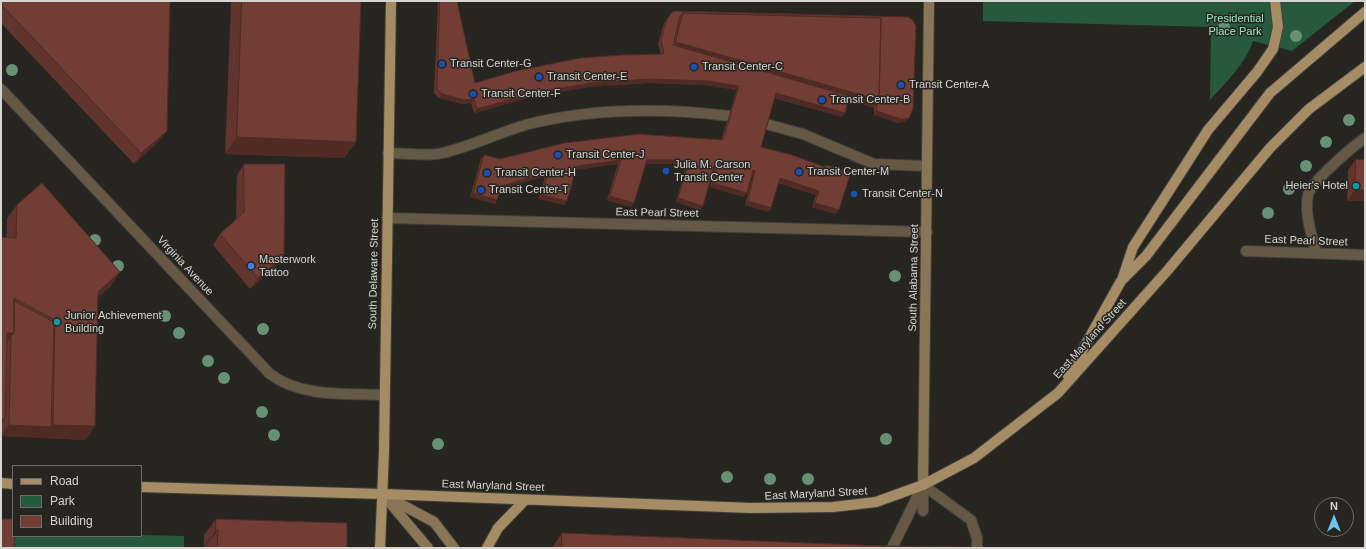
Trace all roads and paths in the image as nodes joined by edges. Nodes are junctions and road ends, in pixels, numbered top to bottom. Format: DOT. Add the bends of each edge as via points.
graph roads {
  1 [pos="391,1"];
  2 [pos="930,1"];
  3 [pos="1275,1"];
  4 [pos="1365,12"];
  5 [pos="1365,67"];
  6 [pos="1,89"];
  7 [pos="728,116"];
  8 [pos="766,124"];
  9 [pos="1365,138"];
  10 [pos="388,153"];
  11 [pos="927,166"];
  12 [pos="387,218"];
  13 [pos="926,232"];
  14 [pos="1246,251"];
  15 [pos="1316,253"];
  16 [pos="1365,255"];
  17 [pos="1121,281"];
  18 [pos="1058,393"];
  19 [pos="384,395"];
  20 [pos="1,483"];
  21 [pos="12,484"];
  22 [pos="923,485"];
  23 [pos="142,487"];
  24 [pos="382,494"];
  25 [pos="525,500"];
  26 [pos="923,511"];
  27 [pos="380,548"];
  28 [pos="428,548"];
  29 [pos="454,548"];
  30 [pos="487,548"];
  31 [pos="892,548"];
  32 [pos="977,548"];
  1 -- 10 [label="main road, South Delaware Street"];
  2 -- 11 [label="main road, South Alabama Street"];
  3 -- 17 [label="main road" via="1278,28 1273,49 1208,130 1133,247"];
  4 -- 17 [label="main road" via="1270,93 1146,256"];
  5 -- 18 [label="main road, East Maryland Street" via="1309,109 1270,148 1167,271"];
  6 -- 19 [label="street, Virginia Avenue" via="270,374 304,390"];
  7 -- 10 [label="street" via="650,110 569,116 530,124 442,154"];
  8 -- 11 [label="street" via="803,134 874,164"];
  9 -- 15 [label="street" via="1344,155 1308,194 1308,221"];
  10 -- 12 [label="main road, South Delaware Street"];
  11 -- 13 [label="main road, South Alabama Street"];
  12 -- 13 [label="street, East Pearl Street"];
  12 -- 19 [label="main road, South Delaware Street"];
  13 -- 22 [label="main road, South Alabama Street"];
  14 -- 15 [label="street, East Pearl Street"];
  15 -- 16 [label="street, East Pearl Street"];
  17 -- 18 [label="main road"];
  18 -- 22 [label="main road, East Maryland Street" via="974,458"];
  19 -- 24 [label="main road, South Delaware Street"];
  20 -- 21 [label="main road"];
  22 -- 25 [label="main road, East Maryland Street" via="866,504 794,508"];
  22 -- 26 [label="street"];
  22 -- 31 [label="street, South Alabama Street"];
  22 -- 32 [label="street" via="971,520 977,538"];
  23 -- 24 [label="main road, East Maryland Street"];
  24 -- 25 [label="main road, East Maryland Street"];
  24 -- 27 [label="main road, South Delaware Street"];
  24 -- 28 [label="main road"];
  24 -- 29 [label="main road" via="434,522"];
  25 -- 30 [label="main road" via="498,528"];
}
